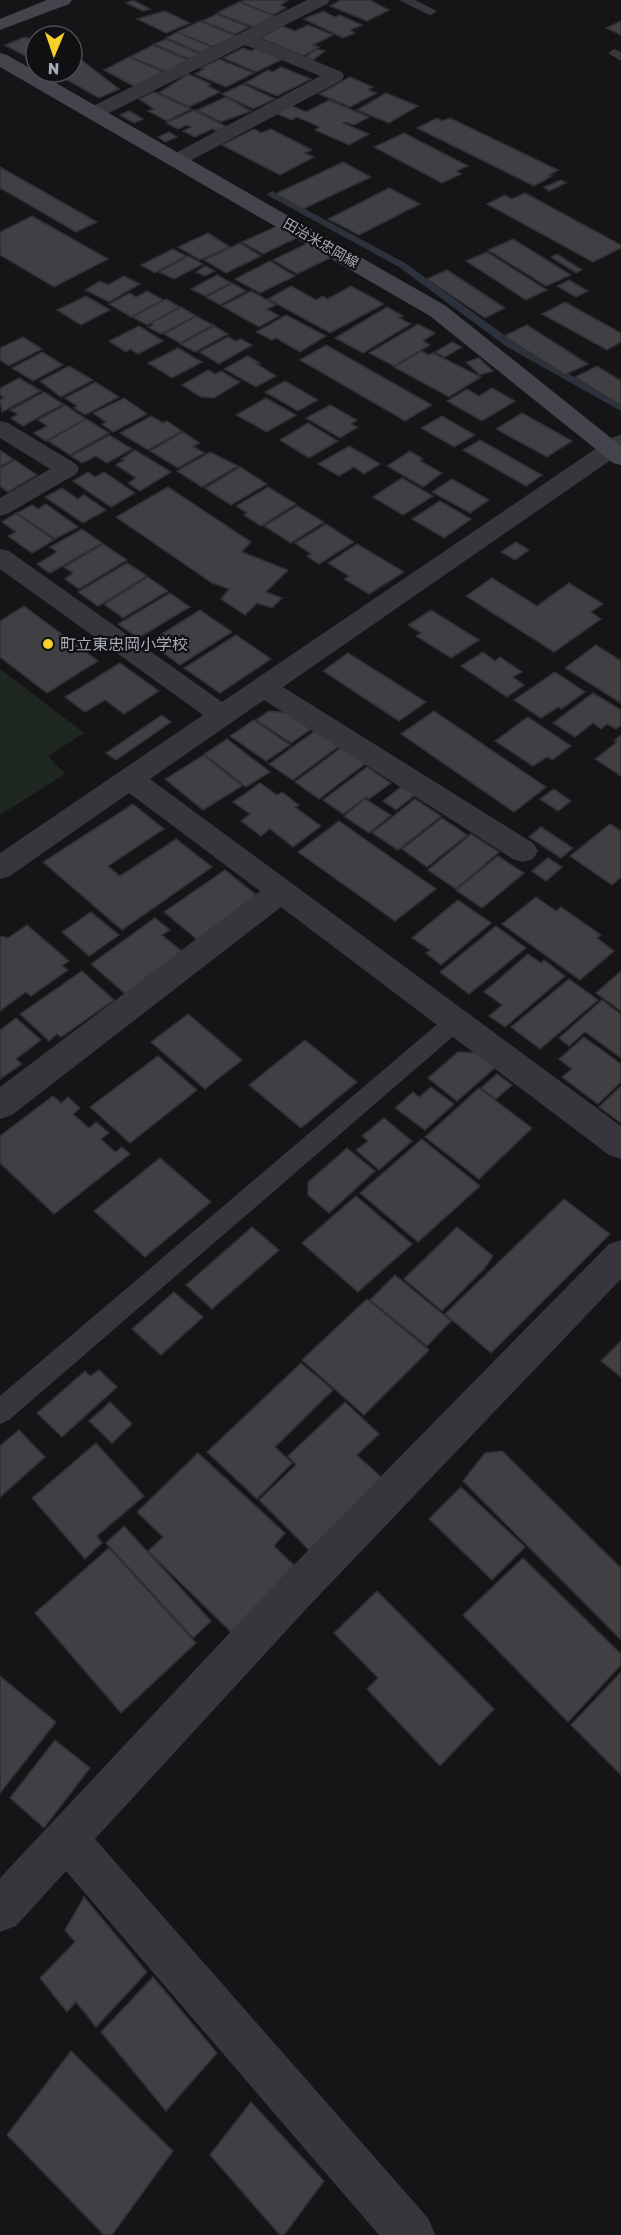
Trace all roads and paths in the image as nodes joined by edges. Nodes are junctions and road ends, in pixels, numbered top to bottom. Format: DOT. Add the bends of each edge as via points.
graph roads {
  1 [pos="63,0"];
  2 [pos="321,0"];
  3 [pos="412,1"];
  4 [pos="430,10"];
  5 [pos="0,25"];
  6 [pos="244,38"];
  7 [pos="0,59"];
  8 [pos="94,113"];
  9 [pos="177,160"];
  10 [pos="0,428"];
  11 [pos="618,450"];
  12 [pos="0,508"];
  13 [pos="0,557"];
  14 [pos="264,688"];
  15 [pos="223,716"];
  16 [pos="130,779"];
  17 [pos="523,851"];
  18 [pos="0,868"];
  19 [pos="281,891"];
  20 [pos="456,1021"];
  21 [pos="0,1105"];
  22 [pos="621,1144"];
  23 [pos="621,1255"];
  24 [pos="0,1412"];
  25 [pos="66,1838"];
  26 [pos="0,1910"];
  27 [pos="411,2235"];
  1 -- 5 [label="main road"];
  2 -- 6 [label="street"];
  3 -- 4 [label="lane"];
  6 -- 8 [label="street"];
  6 -- 9 [label="street" via="335,76"];
  7 -- 8 [label="main road, 田治米忠岡線"];
  8 -- 9 [label="main road, 田治米忠岡線"];
  9 -- 11 [label="main road, 田治米忠岡線" via="438,311"];
  10 -- 12 [label="street" via="67,469"];
  11 -- 14 [label="street"];
  13 -- 15 [label="street"];
  14 -- 15 [label="street"];
  14 -- 17 [label="street"];
  15 -- 16 [label="street"];
  16 -- 18 [label="street"];
  16 -- 19 [label="street"];
  19 -- 20 [label="street"];
  19 -- 21 [label="street"];
  20 -- 22 [label="street"];
  20 -- 24 [label="lane"];
  23 -- 25 [label="street" via="294,1593"];
  25 -- 26 [label="street"];
  25 -- 27 [label="street"];
}
